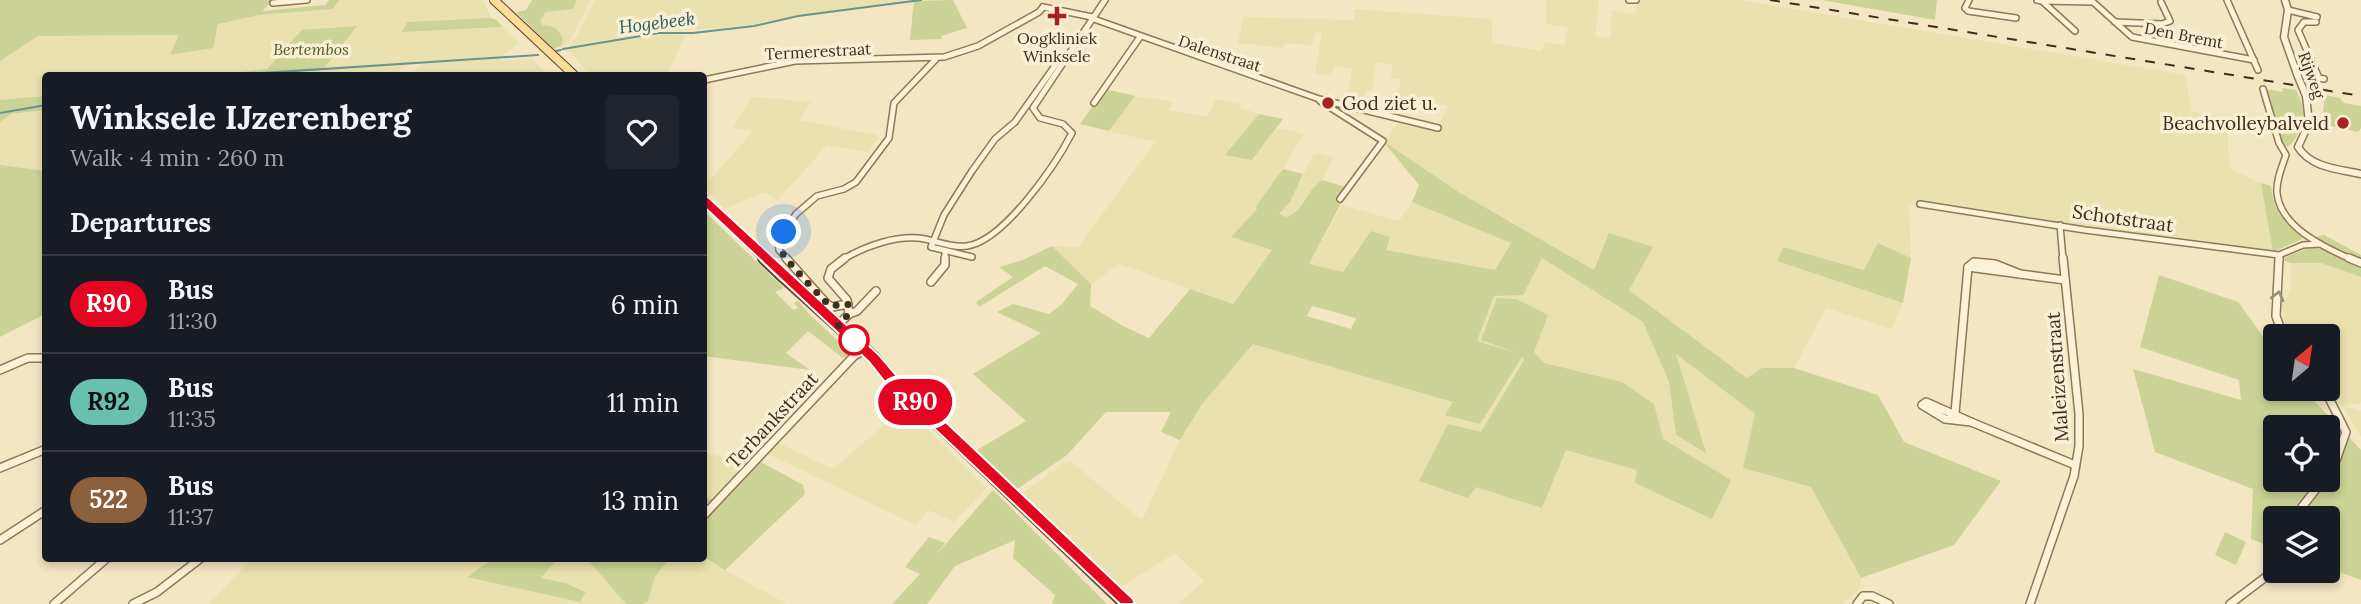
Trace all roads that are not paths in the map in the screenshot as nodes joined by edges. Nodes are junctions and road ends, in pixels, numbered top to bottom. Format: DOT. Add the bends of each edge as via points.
graph roads {
  1 [pos="307,0"];
  2 [pos="494,0"];
  3 [pos="1105,0"];
  4 [pos="1629,0"];
  5 [pos="1636,0"];
  6 [pos="1969,0"];
  7 [pos="2040,0"];
  8 [pos="2227,0"];
  9 [pos="2285,0"];
  10 [pos="1038,1"];
  11 [pos="2161,2"];
  12 [pos="273,3"];
  13 [pos="1043,7"];
  14 [pos="2288,10"];
  15 [pos="1091,17"];
  16 [pos="2016,18"];
  17 [pos="2115,22"];
  18 [pos="2075,31"];
  19 [pos="1140,37"];
  20 [pos="1068,54"];
  21 [pos="936,59"];
  22 [pos="2253,61"];
  23 [pos="2258,70"];
  24 [pos="571,72"];
  25 [pos="707,79"];
  26 [pos="2324,79"];
  27 [pos="2263,89"];
  28 [pos="1320,99"];
  29 [pos="1094,103"];
  30 [pos="1438,128"];
  31 [pos="2361,174"];
  32 [pos="1339,199"];
  33 [pos="707,203"];
  34 [pos="1920,204"];
  35 [pos="2060,225"];
  36 [pos="932,241"];
  37 [pos="2320,244"];
  38 [pos="945,252"];
  39 [pos="2279,255"];
  40 [pos="972,257"];
  41 [pos="2361,263"];
  42 [pos="2064,280"];
  43 [pos="931,282"];
  44 [pos="876,291"];
  45 [pos="848,304"];
  46 [pos="849,314"];
  47 [pos="2277,324"];
  48 [pos="836,326"];
  49 [pos="862,351"];
  50 [pos="42,358"];
  51 [pos="0,370"];
  52 [pos="1955,413"];
  53 [pos="2340,420"];
  54 [pos="1971,422"];
  55 [pos="2340,449"];
  56 [pos="42,451"];
  57 [pos="2075,465"];
  58 [pos="0,468"];
  59 [pos="2314,492"];
  60 [pos="2303,506"];
  61 [pos="42,513"];
  62 [pos="707,513"];
  63 [pos="0,540"];
  64 [pos="102,562"];
  65 [pos="197,562"];
  66 [pos="2263,579"];
  67 [pos="54,604"];
  68 [pos="133,604"];
  69 [pos="1126,604"];
  70 [pos="1857,604"];
  71 [pos="1889,604"];
  72 [pos="2030,604"];
  73 [pos="2230,604"];
  1 -- 12 [label="street"];
  2 -- 24 [label="main road"];
  3 -- 15 [label="street"];
  4 -- 5 [label="street"];
  6 -- 16 [label="street" via="1968,11"];
  7 -- 17 [label="street, Den Bremt" via="2093,2"];
  7 -- 18 [label="street, Den Bremt"];
  8 -- 22 [label="street"];
  9 -- 14 [label="street, Rijweg"];
  10 -- 13 [label="street"];
  11 -- 17 [label="street, Den Bremt" via="2169,21"];
  13 -- 15 [label="street, Dalenstraat"];
  13 -- 21 [label="street" via="978,46"];
  14 -- 26 [label="street" via="2318,21 2304,22 2298,30 2319,78"];
  14 -- 31 [label="street, Rijweg, bridge" via="2284,37 2310,112 2309,127 2298,147 2303,155 2322,164"];
  15 -- 19 [label="street, Dalenstraat"];
  15 -- 20 [label="street"];
  17 -- 22 [label="street, Den Bremt" via="2140,40"];
  19 -- 28 [label="street, Dalenstraat"];
  19 -- 29 [label="street"];
  20 -- 36 [label="street" via="1010,128 992,142"];
  20 -- 36 [label="street" via="1033,108 1040,118 1063,124 1072,133 1050,168 982,242 961,247"];
  21 -- 25 [label="street, Termerestraat" via="795,61"];
  21 -- 45 [label="street" via="899,95 889,138 856,181 806,203 778,242 779,250 827,304"];
  22 -- 23 [label="street"];
  27 -- 37 [label="street" via="2286,155 2277,185 2281,207"];
  28 -- 30 [label="street"];
  28 -- 32 [label="street, Dalenstraat" via="1383,141"];
  33 -- 48 [label="main road"];
  34 -- 35 [label="street, Schotstraat"];
  35 -- 39 [label="street, Schotstraat"];
  35 -- 42 [label="street, Maleizenstraat"];
  36 -- 38 [label="street" via="931,247"];
  36 -- 45 [label="street" via="895,241 837,261 828,278"];
  37 -- 39 [label="street, Schotstraat"];
  37 -- 41 [label="street"];
  38 -- 40 [label="street"];
  38 -- 43 [label="street" via="945,265"];
  47 -- 39 [label="street, one-way" via="2282,273"];
  42 -- 52 [label="street" via="1968,267"];
  42 -- 57 [label="street, Maleizenstraat" via="2079,414"];
  44 -- 46 [label="street"];
  45 -- 46 [label="street"];
  46 -- 48 [label="street"];
  48 -- 49 [label="main road"];
  49 -- 62 [label="street, Terbankstraat"];
  49 -- 69 [label="main road"];
  50 -- 51 [label="street" via="28,358"];
  52 -- 54 [label="street"];
  52 -- 54 [label="street" via="1926,402 1922,405 1956,422"];
  53 -- 55 [label="street" via="2346,432"];
  54 -- 57 [label="street"];
  56 -- 58 [label="street"];
  57 -- 72 [label="street, Maleizenstraat"];
  59 -- 60 [label="street"];
  61 -- 63 [label="street"];
  64 -- 67 [label="street"];
  65 -- 68 [label="street"];
  66 -- 73 [label="street"];
  70 -- 71 [label="street" via="1863,596"];
}
